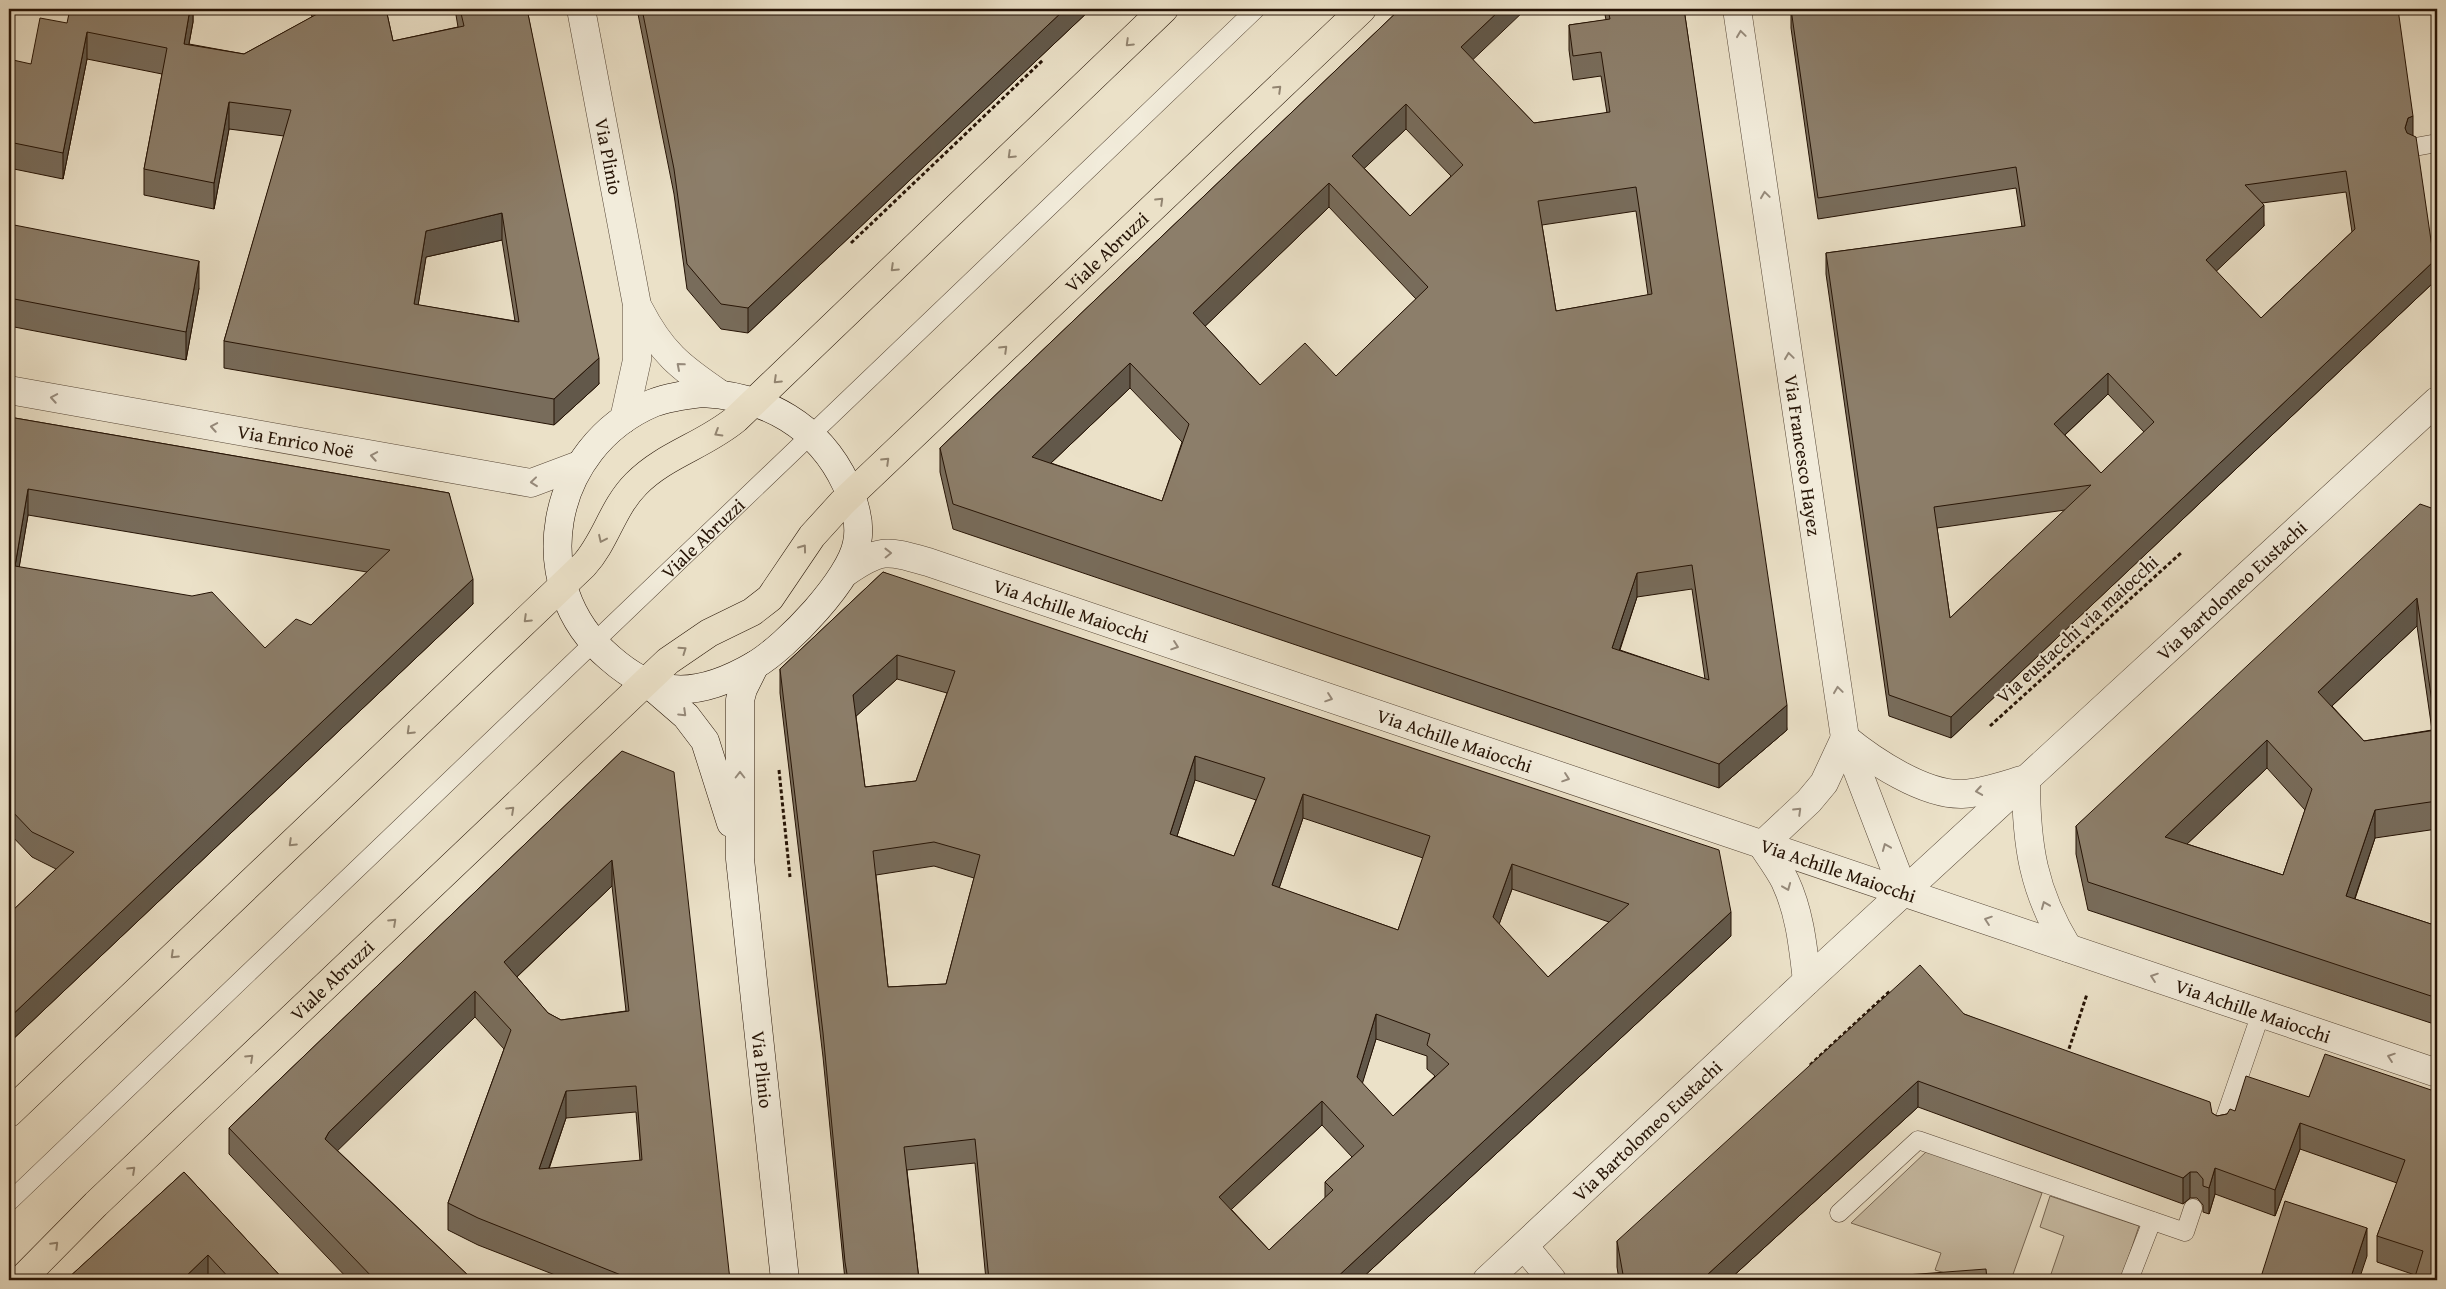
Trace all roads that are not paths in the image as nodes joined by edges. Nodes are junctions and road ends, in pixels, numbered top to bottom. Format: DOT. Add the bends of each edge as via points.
graph roads {
  1 [pos="581,9"];
  2 [pos="1164,9"];
  3 [pos="1256,9"];
  4 [pos="1362,9"];
  5 [pos="1737,9"];
  6 [pos="2437,143"];
  7 [pos="2415,147"];
  8 [pos="638,305"];
  9 [pos="9,390"];
  10 [pos="720,394"];
  11 [pos="2437,401"];
  12 [pos="755,402"];
  13 [pos="624,419"];
  14 [pos="812,435"];
  15 [pos="579,466"];
  16 [pos="851,494"];
  17 [pos="845,573"];
  18 [pos="562,585"];
  19 [pos="594,643"];
  20 [pos="755,665"];
  21 [pos="646,682"];
  22 [pos="1845,738"];
  23 [pos="2026,779"];
  24 [pos="1762,845"];
  25 [pos="740,859"];
  26 [pos="1904,892"];
  27 [pos="2068,948"];
  28 [pos="1807,981"];
  29 [pos="2260,1013"];
  30 [pos="2437,1073"];
  31 [pos="9,1113"];
  32 [pos="2220,1132"];
  33 [pos="9,1202"];
  34 [pos="2193,1208"];
  35 [pos="1839,1213"];
  36 [pos="2152,1221"];
  37 [pos="1524,1246"];
  38 [pos="21,1280"];
  39 [pos="785,1280"];
  40 [pos="1487,1280"];
  41 [pos="1552,1280"];
  42 [pos="2129,1280"];
  1 -- 8 [label="street, Via Plinio"];
  2 -- 12 [label="main road, one-way"];
  3 -- 14 [label="lane, Viale Abruzzi"];
  16 -- 4 [label="main road, Viale Abruzzi, one-way"];
  22 -- 5 [label="street, Via Francesco Hayez, one-way"];
  6 -- 7 [label="lane"];
  10 -- 8 [label="street, Via Plinio, one-way" via="670,356 656,339"];
  8 -- 13 [label="street, Via Plinio" via="637,360"];
  15 -- 9 [label="street, Via Enrico Noë, one-way" via="531,483"];
  10 -- 12 [label="street"];
  10 -- 13 [label="street" via="665,399"];
  11 -- 23 [label="street, Via Bartolomeo Eustachi"];
  12 -- 14 [label="street" via="783,413"];
  12 -- 18 [label="main road, one-way" via="727,427 664,460 636,484 613,515 596,550"];
  13 -- 15 [label="street" via="604,435"];
  14 -- 16 [label="street" via="834,462"];
  14 -- 19 [label="lane, Viale Abruzzi"];
  15 -- 18 [label="street" via="568,487 560,515 557,544"];
  16 -- 17 [label="street" via="858,532 855,552"];
  21 -- 16 [label="main road, Viale Abruzzi, one-way" via="668,661 709,632 752,612 770,598 812,536"];
  17 -- 20 [label="street" via="800,626"];
  17 -- 24 [label="street, Via Achille Maiocchi, one-way" via="876,554 914,558"];
  18 -- 19 [label="street" via="576,616"];
  18 -- 31 [label="main road, one-way"];
  19 -- 21 [label="street" via="616,663"];
  19 -- 33 [label="lane, Viale Abruzzi"];
  20 -- 21 [label="street" via="731,677 688,690"];
  25 -- 20 [label="street, Via Plinio, one-way" via="740,700"];
  21 -- 25 [label="street, Via Plinio, one-way" via="686,716 706,741"];
  38 -- 21 [label="main road, Viale Abruzzi, one-way" via="96,1204"];
  23 -- 22 [label="street, Via Bartolomeo Eustachi, one-way" via="1978,792 1960,794 1945,791 1902,776 1864,754"];
  24 -- 22 [label="street, one-way" via="1824,783"];
  26 -- 22 [label="street, Via Francesco Hayez, one-way"];
  23 -- 26 [label="street, Via Bartolomeo Eustachi"];
  27 -- 23 [label="street, one-way" via="2042,901 2031,860"];
  24 -- 26 [label="street, Via Achille Maiocchi"];
  24 -- 28 [label="street, one-way" via="1785,880 1795,906"];
  25 -- 39 [label="street, Via Plinio"];
  27 -- 26 [label="street, Via Achille Maiocchi, one-way"];
  26 -- 28 [label="street, Via Bartolomeo Eustachi"];
  29 -- 27 [label="street, Via Achille Maiocchi, one-way"];
  28 -- 37 [label="street, Via Bartolomeo Eustachi"];
  30 -- 29 [label="street, Via Achille Maiocchi, one-way"];
  29 -- 32 [label="lane"];
  34 -- 36 [label="lane" via="2185,1232"];
  35 -- 36 [label="lane" via="1918,1140"];
  36 -- 42 [label="lane"];
  37 -- 40 [label="street, Via Bartolomeo Eustachi"];
  37 -- 41 [label="street"];
}
